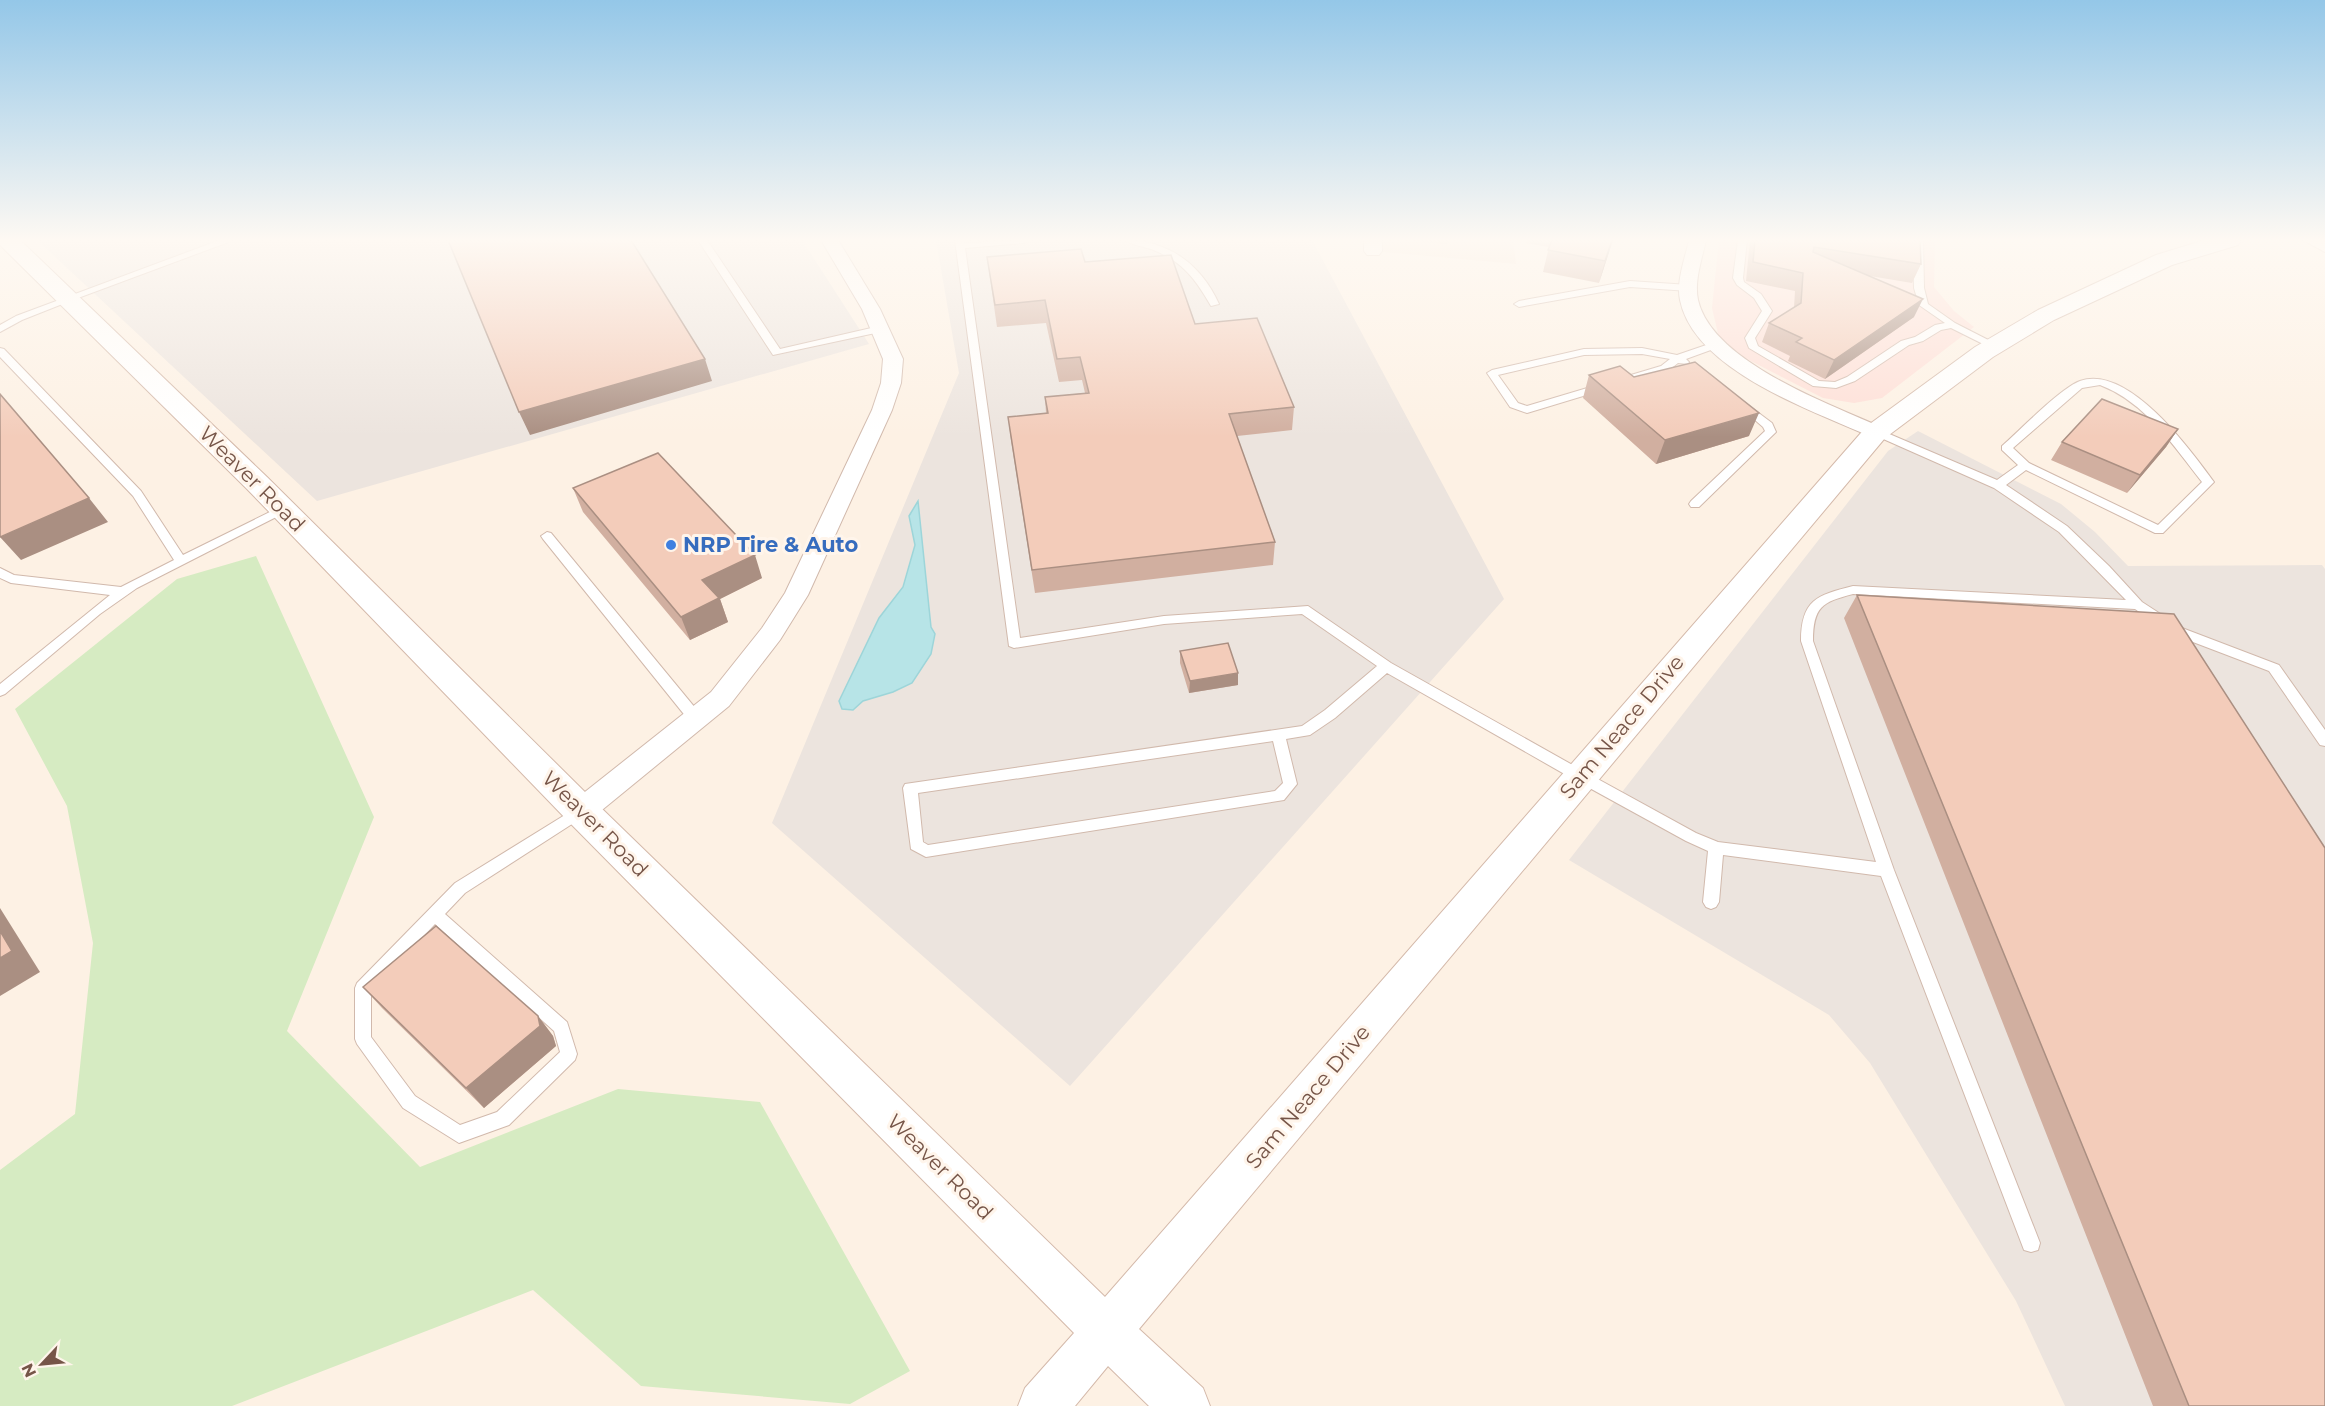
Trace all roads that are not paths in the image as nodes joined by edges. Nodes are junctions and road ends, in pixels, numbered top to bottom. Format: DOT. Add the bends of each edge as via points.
graph roads {
  1 [pos="51,306"];
  2 [pos="74,306"];
  3 [pos="746,306"];
  4 [pos="869,306"];
  5 [pos="968,306"];
  6 [pos="1691,306"];
  7 [pos="1764,306"];
  8 [pos="1925,306"];
  9 [pos="2066,306"];
  10 [pos="1952,325"];
  11 [pos="0,329"];
  12 [pos="880,329"];
  13 [pos="1715,345"];
  14 [pos="1995,346"];
  15 [pos="0,351"];
  16 [pos="1678,358"];
  17 [pos="1696,370"];
  18 [pos="1732,396"];
  19 [pos="1876,432"];
  20 [pos="2025,465"];
  21 [pos="1998,485"];
  22 [pos="1695,504"];
  23 [pos="284,510"];
  24 [pos="548,536"];
  25 [pos="181,562"];
  26 [pos="0,572"];
  27 [pos="123,592"];
  28 [pos="2138,605"];
  29 [pos="1386,666"];
  30 [pos="0,691"];
  31 [pos="696,719"];
  32 [pos="1278,735"];
  33 [pos="2325,741"];
  34 [pos="1580,776"];
  35 [pos="580,811"];
  36 [pos="1716,848"];
  37 [pos="1886,870"];
  38 [pos="1712,902"];
  39 [pos="435,914"];
  40 [pos="2031,1243"];
  41 [pos="1107,1333"];
  42 [pos="1043,1406"];
  43 [pos="1185,1406"];
  1 -- 11 [label="lane"];
  2 -- 23 [label="main road, Weaver Road"];
  3 -- 12 [label="lane" via="777,353"];
  4 -- 12 [label="street"];
  5 -- 29 [label="lane" via="1014,643 1164,620 1305,609"];
  6 -- 13 [label="street" via="1700,328"];
  7 -- 10 [label="lane" via="1767,310 1750,338 1754,348 1817,384 1851,379 1905,343 1938,327"];
  8 -- 10 [label="lane"];
  9 -- 14 [label="main road, Sam Neace Drive"];
  10 -- 14 [label="lane"];
  12 -- 31 [label="street" via="893,359 891,383 796,596 720,699"];
  13 -- 16 [label="lane"];
  13 -- 19 [label="street" via="1759,376"];
  14 -- 19 [label="main road, Sam Neace Drive"];
  15 -- 25 [label="lane" via="137,494"];
  16 -- 16 [label="lane" via="1665,368 1527,410 1514,405 1492,373 1584,352 1642,351"];
  16 -- 17 [label="lane"];
  18 -- 22 [label="lane" via="1759,416 1771,432"];
  19 -- 21 [label="lane"];
  19 -- 34 [label="main road, Sam Neace Drive"];
  20 -- 20 [label="lane" via="2006,448 2083,383 2100,382 2122,391 2149,411 2208,482 2159,530"];
  20 -- 21 [label="lane"];
  21 -- 28 [label="lane" via="2063,529"];
  23 -- 25 [label="lane"];
  23 -- 35 [label="main road, Weaver Road"];
  24 -- 31 [label="lane"];
  25 -- 27 [label="lane"];
  26 -- 27 [label="lane" via="11,579"];
  27 -- 30 [label="lane"];
  28 -- 33 [label="lane" via="2177,631 2274,668"];
  28 -- 37 [label="lane" via="1853,590 1813,605 1806,621 1807,641"];
  29 -- 32 [label="lane" via="1305,730"];
  29 -- 34 [label="lane"];
  31 -- 35 [label="street"];
  32 -- 32 [label="lane" via="910,788 916,845 926,851 1279,796 1290,784"];
  34 -- 36 [label="lane"];
  34 -- 41 [label="main road, Sam Neace Drive"];
  35 -- 39 [label="lane" via="460,888"];
  35 -- 41 [label="main road, Weaver Road"];
  36 -- 37 [label="lane"];
  36 -- 38 [label="lane"];
  37 -- 40 [label="lane"];
  39 -- 39 [label="lane" via="363,987 363,1039 410,1102 459,1134 503,1119 569,1054 561,1027"];
  41 -- 42 [label="main road, Sam Neace Drive"];
  41 -- 43 [label="main road, Weaver Road"];
}
